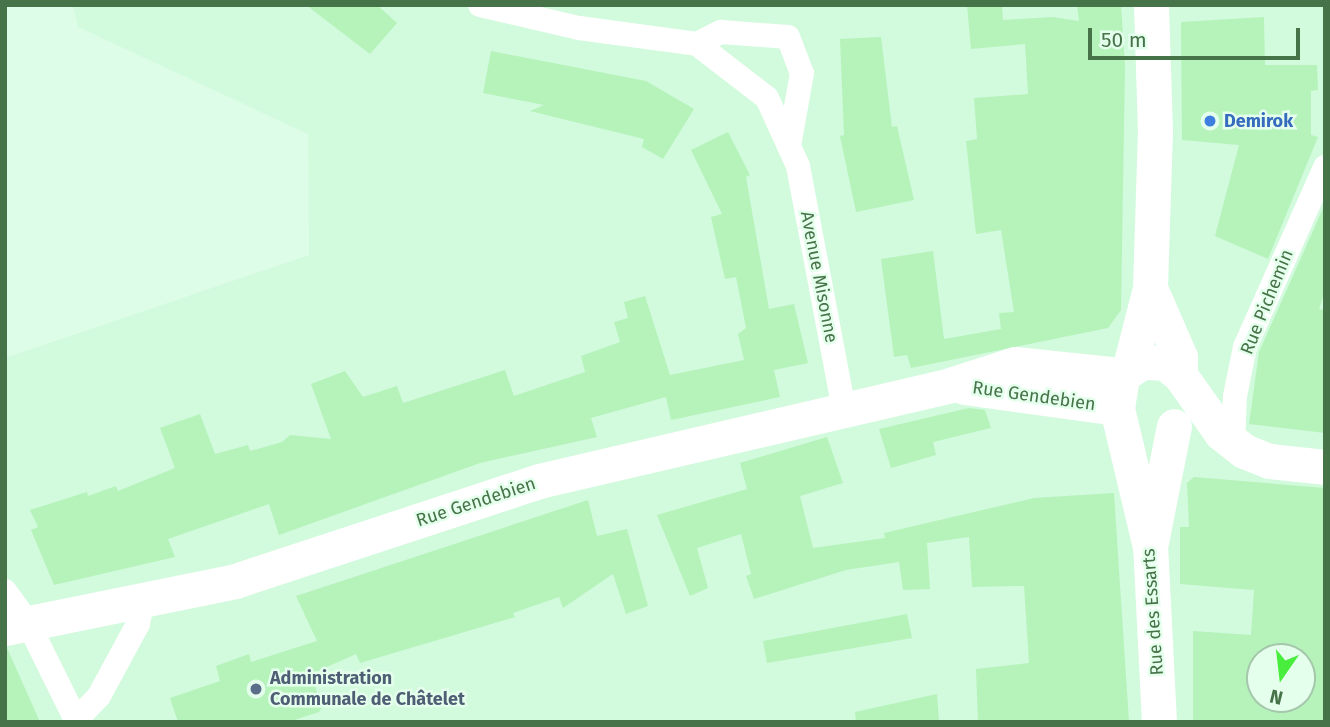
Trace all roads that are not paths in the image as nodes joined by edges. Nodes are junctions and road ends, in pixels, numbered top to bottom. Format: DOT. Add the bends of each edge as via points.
graph roads {
  1 [pos="480,5"];
  2 [pos="1151,5"];
  3 [pos="697,44"];
  4 [pos="789,146"];
  5 [pos="1325,167"];
  6 [pos="1150,288"];
  7 [pos="1184,383"];
  8 [pos="1123,392"];
  9 [pos="844,410"];
  10 [pos="1174,426"];
  11 [pos="1233,443"];
  12 [pos="1325,467"];
  13 [pos="1150,547"];
  14 [pos="5,591"];
  15 [pos="143,599"];
  16 [pos="16,625"];
  17 [pos="76,721"];
  18 [pos="1159,722"];
  1 -- 3 [label="street, Avenue Misonne" via="579,28"];
  2 -- 6 [label="main road, Rue des Essarts" via="1155,132"];
  3 -- 4 [label="street, Avenue Misonne" via="766,98"];
  3 -- 4 [label="street, Avenue Misonne" via="721,32 788,37 802,73"];
  4 -- 9 [label="street, Avenue Misonne" via="798,166"];
  5 -- 11 [label="street, Rue Pichemin" via="1245,347 1235,396"];
  6 -- 7 [label="main road, Rue des Essarts" via="1180,356"];
  6 -- 8 [label="main road, Rue des Essarts"];
  7 -- 8 [label="main road" via="1165,363"];
  7 -- 10 [label="main road" via="1184,412"];
  7 -- 11 [label="main road"];
  8 -- 9 [label="main road, Rue Gendebien" via="1015,364"];
  8 -- 10 [label="main road" via="1152,432"];
  8 -- 13 [label="main road, Rue des Essarts" via="1139,513"];
  9 -- 15 [label="main road, Rue Gendebien" via="539,481 234,581"];
  10 -- 13 [label="main road"];
  11 -- 12 [label="main road" via="1269,461"];
  13 -- 18 [label="main road, Rue des Essarts"];
  14 -- 16 [label="street"];
  15 -- 16 [label="main road, Rue Gendebien"];
  15 -- 17 [label="street" via="138,624 99,696"];
  16 -- 17 [label="street"];
}
